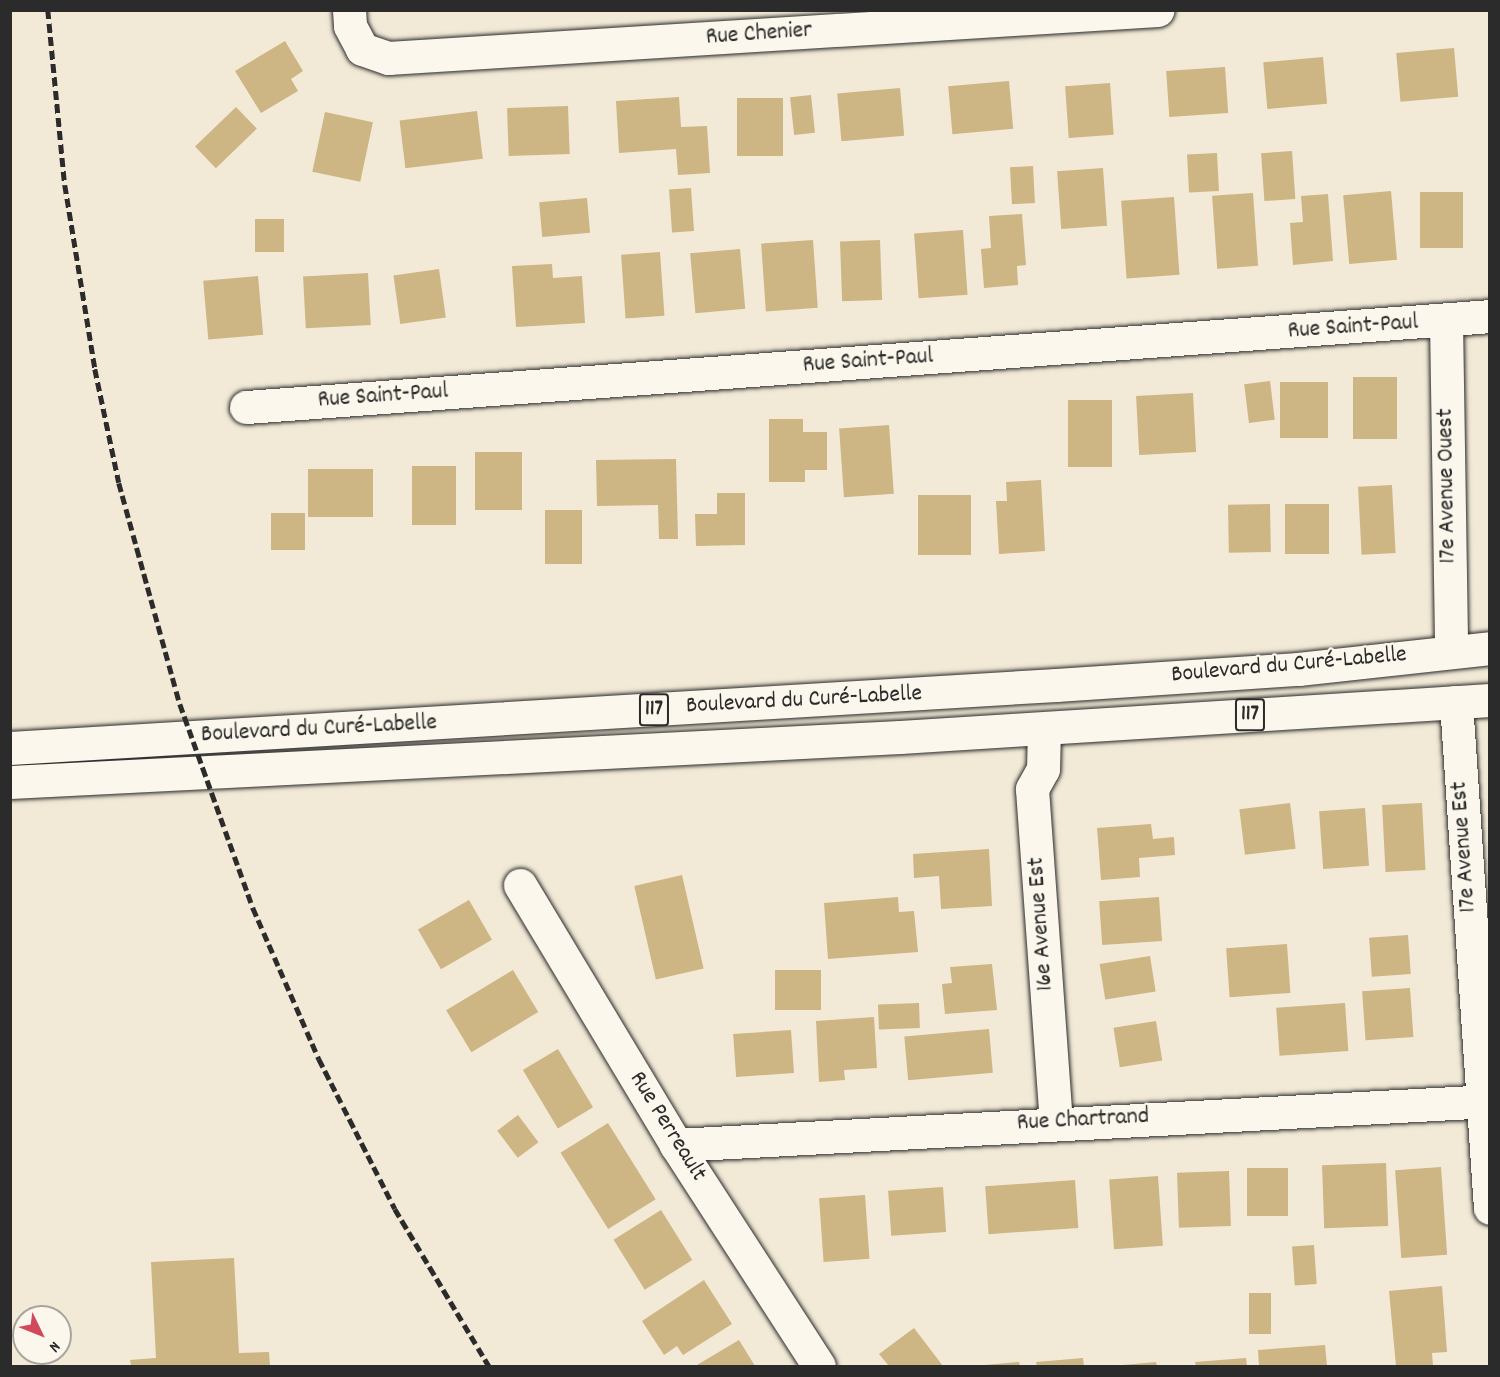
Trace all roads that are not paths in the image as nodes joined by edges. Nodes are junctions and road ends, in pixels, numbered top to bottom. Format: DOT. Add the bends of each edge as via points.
graph roads {
  1 [pos="348,10"];
  2 [pos="1158,10"];
  3 [pos="1490,316"];
  4 [pos="1446,321"];
  5 [pos="246,406"];
  6 [pos="1490,648"];
  7 [pos="1451,651"];
  8 [pos="1490,700"];
  9 [pos="1456,702"];
  10 [pos="1044,729"];
  11 [pos="10,748"];
  12 [pos="10,782"];
  13 [pos="520,885"];
  14 [pos="1485,1102"];
  15 [pos="1056,1122"];
  16 [pos="676,1144"];
  17 [pos="1490,1208"];
  18 [pos="819,1366"];
  1 -- 2 [label="street, Rue Chenier" via="350,26 362,49 388,58"];
  3 -- 4 [label="street, Rue Saint-Paul"];
  4 -- 5 [label="street, Rue Saint-Paul"];
  4 -- 7 [label="street, 17e Avenue Ouest"];
  6 -- 7 [label="street, Boulevard du Curé-Labelle / 117"];
  7 -- 11 [label="street, Boulevard du Curé-Labelle / 117" via="1298,669"];
  8 -- 9 [label="street, Boulevard du Curé-Labelle / 117"];
  9 -- 10 [label="street, Boulevard du Curé-Labelle / 117"];
  9 -- 14 [label="street, 17e Avenue Est"];
  10 -- 12 [label="street, Boulevard du Curé-Labelle / 117"];
  10 -- 15 [label="street, 16e Avenue Est" via="1043,769 1032,789"];
  13 -- 16 [label="street, Rue Perreault"];
  14 -- 15 [label="street, Rue Chartrand"];
  14 -- 17 [label="street, 17e Avenue Est"];
  15 -- 16 [label="street, Rue Chartrand"];
  16 -- 18 [label="street, Rue Perreault"];
}
